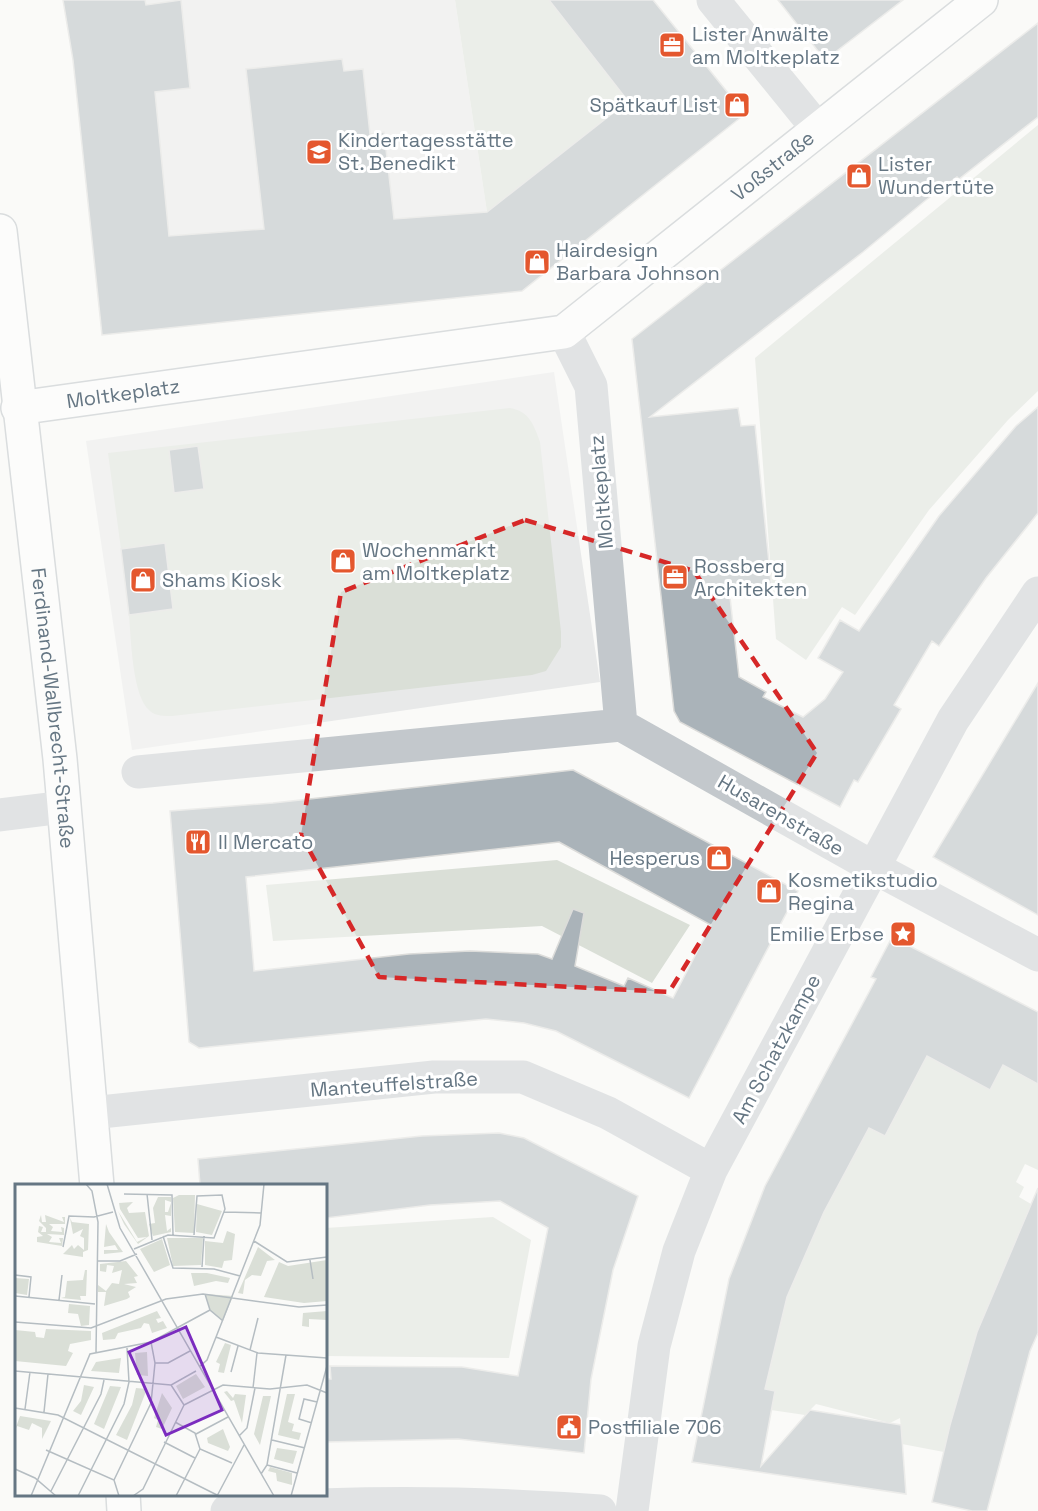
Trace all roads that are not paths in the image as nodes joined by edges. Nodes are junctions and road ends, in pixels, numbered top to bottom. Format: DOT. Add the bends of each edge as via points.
graph roads {
  1 [pos="713,0"];
  2 [pos="981,0"];
  3 [pos="817,128"];
  4 [pos="0,231"];
  5 [pos="564,332"];
  6 [pos="9,408"];
  7 [pos="1038,593"];
  8 [pos="621,724"];
  9 [pos="138,772"];
  10 [pos="64,807"];
  11 [pos="0,815"];
  12 [pos="873,867"];
  13 [pos="1038,955"];
  14 [pos="92,1113"];
  15 [pos="711,1170"];
  16 [pos="97,1184"];
  17 [pos="123,1496"];
  18 [pos="124,1511"];
  19 [pos="227,1511"];
  20 [pos="600,1511"];
  21 [pos="632,1511"];
  1 -- 3 [label="street"];
  2 -- 3 [label="street, Voßstraße"];
  3 -- 5 [label="street, Voßstraße"];
  4 -- 6 [label="street, Ferdinand-Wallbrecht-Straße"];
  5 -- 6 [label="street, Moltkeplatz"];
  5 -- 8 [label="street, Moltkeplatz" via="591,386"];
  6 -- 10 [label="street, Ferdinand-Wallbrecht-Straße"];
  7 -- 12 [label="street, Am Schatzkampe" via="953,720"];
  8 -- 9 [label="street"];
  8 -- 12 [label="street, Husarenstraße"];
  10 -- 11 [label="street"];
  10 -- 14 [label="street, Ferdinand-Wallbrecht-Straße"];
  12 -- 13 [label="street, Husarenstraße"];
  12 -- 15 [label="street, Am Schatzkampe"];
  14 -- 15 [label="street, Manteuffelstraße" via="434,1077 523,1077 608,1113"];
  14 -- 16 [label="street, Ferdinand-Wallbrecht-Straße"];
  15 -- 21 [label="street, Am Schatzkampe" via="679,1251 654,1346"];
  17 -- 18 [label="street"];
  19 -- 20 [label="street" via="317,1503 500,1504"];
}
